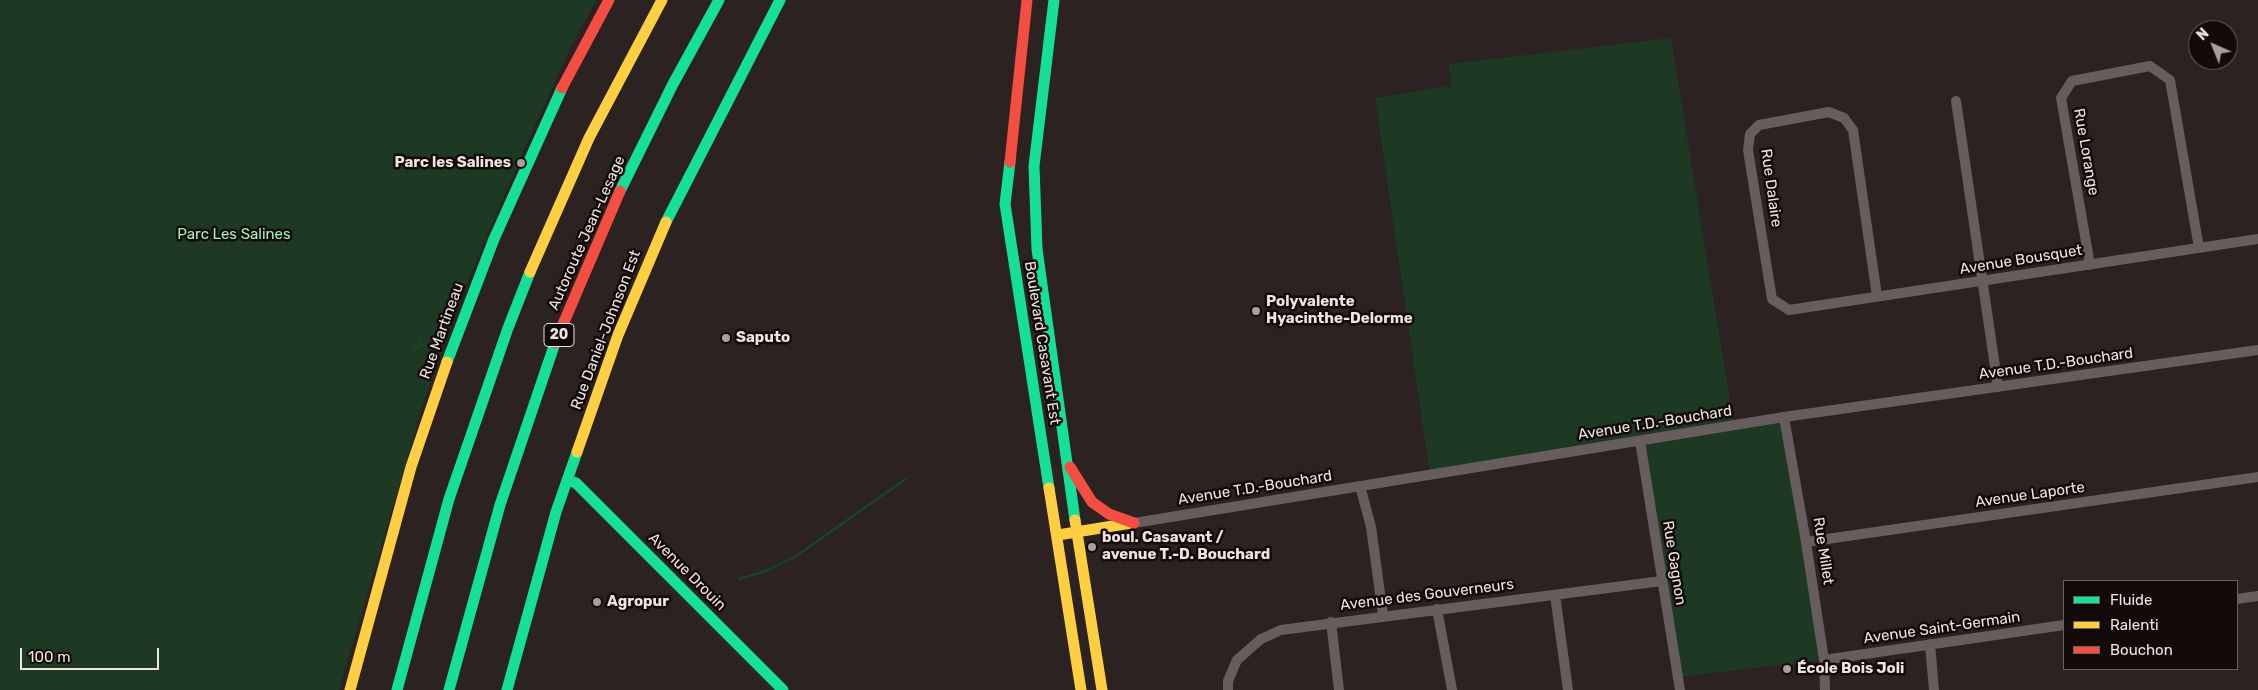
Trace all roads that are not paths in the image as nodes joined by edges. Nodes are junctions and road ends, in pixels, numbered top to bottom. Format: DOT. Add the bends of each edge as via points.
graph roads {
  1 [pos="609,0"];
  2 [pos="662,0"];
  3 [pos="719,0"];
  4 [pos="780,0"];
  5 [pos="1027,0"];
  6 [pos="1054,0"];
  7 [pos="1956,101"];
  8 [pos="2258,239"];
  9 [pos="2199,248"];
  10 [pos="2090,265"];
  11 [pos="1982,281"];
  12 [pos="1877,296"];
  13 [pos="1789,310"];
  14 [pos="2258,350"];
  15 [pos="1998,387"];
  16 [pos="1784,417"];
  17 [pos="1640,441"];
  18 [pos="1067,461"];
  19 [pos="2258,477"];
  20 [pos="566,480"];
  21 [pos="1360,486"];
  22 [pos="1134,523"];
  23 [pos="1078,532"];
  24 [pos="1058,535"];
  25 [pos="1806,542"];
  26 [pos="1662,581"];
  27 [pos="1555,595"];
  28 [pos="2258,596"];
  29 [pos="2238,599"];
  30 [pos="1437,609"];
  31 [pos="1383,616"];
  32 [pos="1330,622"];
  33 [pos="2063,625"];
  34 [pos="1930,644"];
  35 [pos="1824,660"];
  36 [pos="350,690"];
  37 [pos="397,690"];
  38 [pos="449,690"];
  39 [pos="507,690"];
  40 [pos="783,690"];
  41 [pos="1082,690"];
  42 [pos="1102,690"];
  43 [pos="1228,690"];
  44 [pos="1340,690"];
  45 [pos="1452,690"];
  46 [pos="1568,690"];
  47 [pos="1680,690"];
  48 [pos="1824,690"];
  49 [pos="1934,690"];
  1 -- 36 [label="main road, Rue Martineau" via="543,129 462,320 415,454"];
  2 -- 37 [label="main road" via="585,147 546,232 508,328 449,499"];
  3 -- 38 [label="main road, Autoroute Jean-Lesage / 20" via="630,169 555,344 500,505"];
  4 -- 20 [label="main road, Rue Daniel-Johnson Est" via="659,237 610,356"];
  5 -- 24 [label="main road, Boulevard Casavant Est" via="1005,204"];
  6 -- 18 [label="main road, Boulevard Casavant Est" via="1034,176 1037,249"];
  7 -- 11 [label="street"];
  8 -- 9 [label="street, Avenue Bousquet"];
  9 -- 10 [label="street, Avenue Bousquet"];
  9 -- 10 [label="street, Rue Lorange" via="2170,80 2150,66 2072,82 2062,98"];
  10 -- 11 [label="street, Avenue Bousquet"];
  11 -- 12 [label="street, Avenue Bousquet"];
  11 -- 15 [label="street"];
  12 -- 13 [label="street, Avenue Bousquet"];
  12 -- 13 [label="street, Rue Dalaire" via="1853,130 1844,118 1829,112 1759,125 1750,134 1748,150 1772,299"];
  14 -- 15 [label="street, Avenue T.D.-Bouchard"];
  15 -- 16 [label="street, Avenue T.D.-Bouchard"];
  16 -- 17 [label="street, Avenue T.D.-Bouchard"];
  16 -- 25 [label="street, Rue Millet"];
  17 -- 21 [label="street, Avenue T.D.-Bouchard"];
  17 -- 26 [label="street, Rue Gagnon"];
  18 -- 22 [label="main road" via="1092,502 1109,514"];
  18 -- 23 [label="main road, Boulevard Casavant Est"];
  19 -- 25 [label="street, Avenue Laporte"];
  20 -- 39 [label="main road, Rue Daniel-Johnson Est"];
  20 -- 40 [label="main road, Avenue Drouin" via="582,488"];
  21 -- 22 [label="street, Avenue T.D.-Bouchard"];
  21 -- 31 [label="street" via="1371,527"];
  22 -- 23 [label="main road, Avenue T.D.-Bouchard"];
  23 -- 24 [label="main road, Avenue T.D.-Bouchard"];
  23 -- 42 [label="main road, Boulevard Casavant Est"];
  24 -- 41 [label="main road, Boulevard Casavant Est"];
  25 -- 35 [label="street, Rue Millet"];
  26 -- 27 [label="street, Avenue des Gouverneurs"];
  26 -- 47 [label="street, Rue Gagnon"];
  27 -- 30 [label="street, Avenue des Gouverneurs"];
  27 -- 46 [label="street"];
  28 -- 29 [label="street"];
  30 -- 31 [label="street, Avenue des Gouverneurs"];
  30 -- 45 [label="street"];
  31 -- 32 [label="street, Avenue des Gouverneurs"];
  32 -- 43 [label="street, Avenue des Gouverneurs" via="1281,630 1261,639 1238,660 1228,680"];
  32 -- 44 [label="street"];
  33 -- 34 [label="street, Avenue Saint-Germain"];
  34 -- 35 [label="street, Avenue Saint-Germain"];
  34 -- 49 [label="street"];
  35 -- 48 [label="street, Rue Millet"];
}
